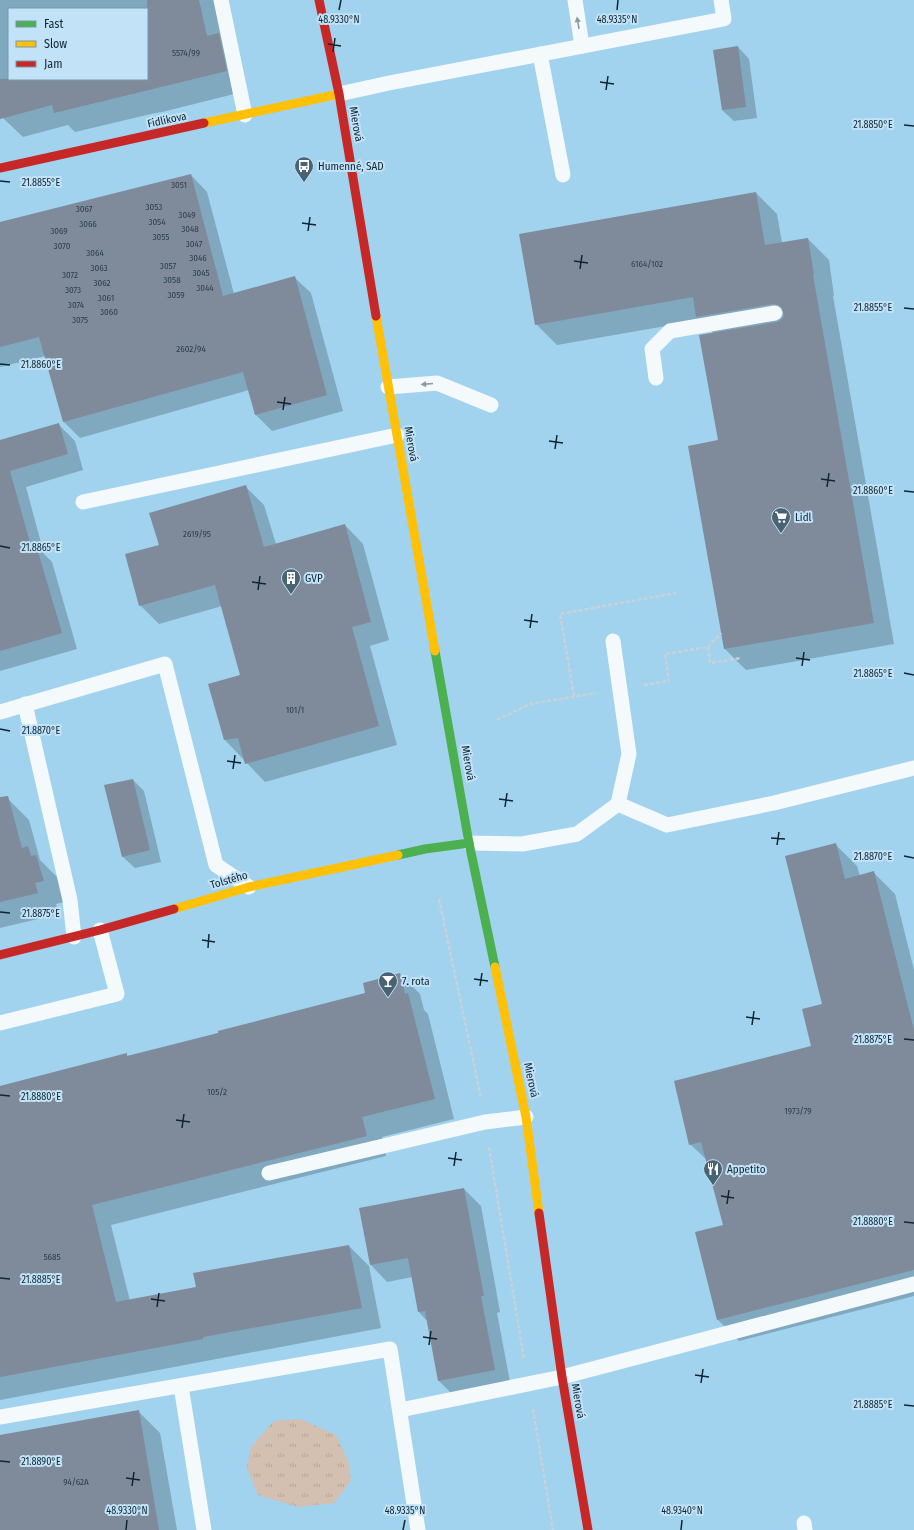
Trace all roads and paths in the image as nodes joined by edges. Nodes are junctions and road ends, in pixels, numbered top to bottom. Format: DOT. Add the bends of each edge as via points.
graph roads {
  1 [pos="221,0"];
  2 [pos="319,0"];
  3 [pos="575,0"];
  4 [pos="721,0"];
  5 [pos="582,46"];
  6 [pos="540,54"];
  7 [pos="339,94"];
  8 [pos="245,115"];
  9 [pos="0,168"];
  10 [pos="563,175"];
  11 [pos="775,313"];
  12 [pos="656,378"];
  13 [pos="388,387"];
  14 [pos="491,405"];
  15 [pos="397,435"];
  16 [pos="83,502"];
  17 [pos="612,641"];
  18 [pos="708,647"];
  19 [pos="741,658"];
  20 [pos="25,704"];
  21 [pos="0,712"];
  22 [pos="914,769"];
  23 [pos="618,804"];
  24 [pos="469,843"];
  25 [pos="250,887"];
  26 [pos="439,899"];
  27 [pos="100,930"];
  28 [pos="74,937"];
  29 [pos="0,955"];
  30 [pos="0,1023"];
  31 [pos="526,1116"];
  32 [pos="486,1122"];
  33 [pos="269,1173"];
  34 [pos="914,1284"];
  35 [pos="562,1377"];
  36 [pos="529,1384"];
  37 [pos="181,1386"];
  38 [pos="400,1410"];
  39 [pos="0,1417"];
  40 [pos="204,1530"];
  41 [pos="416,1530"];
  42 [pos="553,1530"];
  43 [pos="588,1530"];
  1 -- 8 [label="lane"];
  2 -- 7 [label="main road, Mierová"];
  5 -- 3 [label="lane, one-way"];
  4 -- 5 [label="lane" via="724,19"];
  5 -- 6 [label="lane"];
  6 -- 7 [label="lane"];
  6 -- 10 [label="lane"];
  7 -- 8 [label="main road, Fidlikova"];
  7 -- 13 [label="main road, Mierová"];
  8 -- 9 [label="main road, Fidlikova"];
  11 -- 12 [label="lane" via="670,331 652,349"];
  14 -- 13 [label="lane, one-way" via="437,383"];
  13 -- 15 [label="main road, Mierová"];
  15 -- 16 [label="lane"];
  15 -- 24 [label="main road, Mierová"];
  17 -- 23 [label="lane" via="629,754"];
  18 -- 19 [label="path" via="710,663"];
  20 -- 21 [label="lane"];
  20 -- 25 [label="lane" via="165,664 216,865"];
  20 -- 28 [label="lane" via="70,900"];
  22 -- 23 [label="lane" via="774,803 667,825"];
  23 -- 24 [label="lane" via="576,834 522,844"];
  24 -- 25 [label="main road, Tolstého" via="425,849"];
  24 -- 31 [label="main road, Mierová"];
  25 -- 27 [label="main road, Tolstého"];
  26 -- 32 [label="path"];
  27 -- 28 [label="main road, Tolstého"];
  27 -- 30 [label="lane" via="117,994"];
  28 -- 29 [label="main road, Tolstého"];
  31 -- 32 [label="lane"];
  31 -- 35 [label="main road, Mierová"];
  32 -- 33 [label="lane"];
  32 -- 36 [label="path"];
  34 -- 35 [label="lane"];
  35 -- 36 [label="lane"];
  35 -- 43 [label="main road, Mierová"];
  36 -- 38 [label="lane"];
  36 -- 42 [label="path"];
  37 -- 38 [label="lane" via="390,1349"];
  37 -- 39 [label="lane"];
  37 -- 40 [label="lane"];
  38 -- 41 [label="lane"];
}
